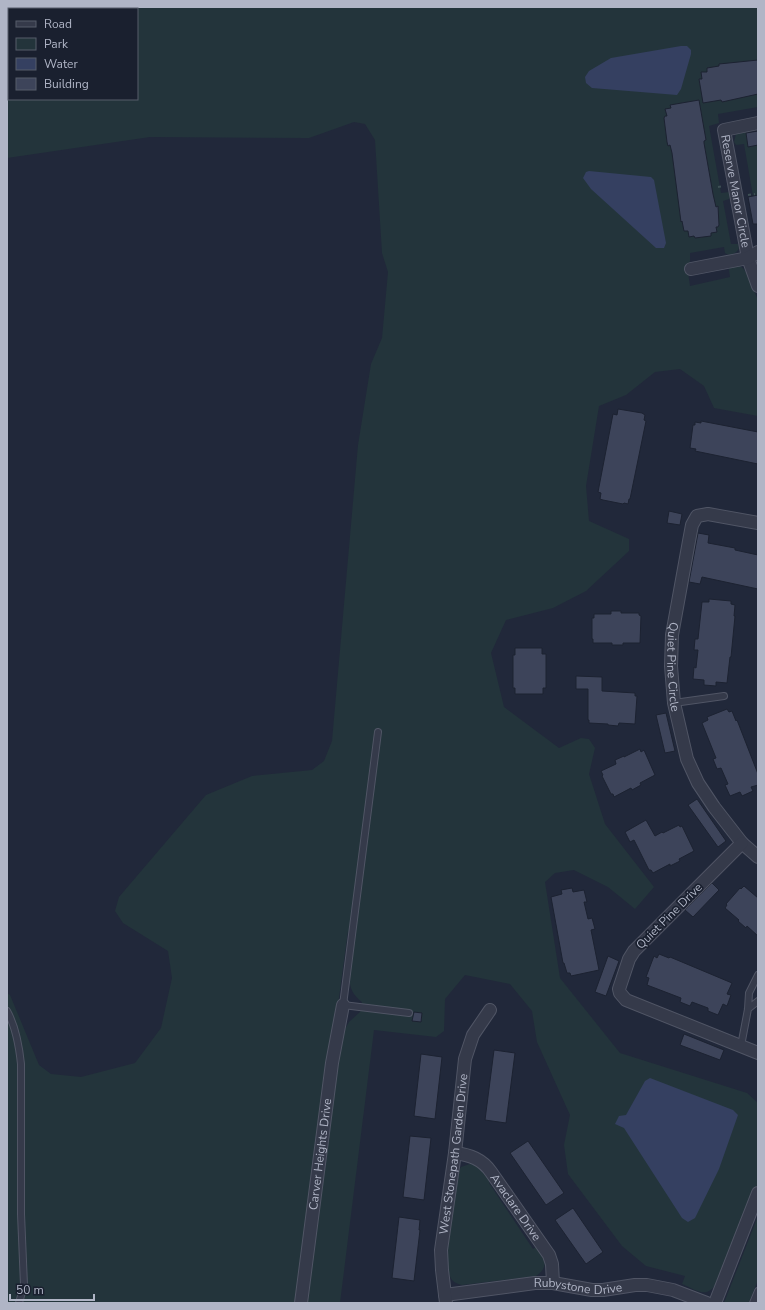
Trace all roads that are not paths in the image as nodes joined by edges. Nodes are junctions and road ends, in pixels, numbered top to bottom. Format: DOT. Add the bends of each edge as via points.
graph roads {
  1 [pos="758,123"];
  2 [pos="753,255"];
  3 [pos="691,269"];
  4 [pos="758,286"];
  5 [pos="758,523"];
  6 [pos="724,696"];
  7 [pos="674,703"];
  8 [pos="378,732"];
  9 [pos="742,843"];
  10 [pos="758,857"];
  11 [pos="758,975"];
  12 [pos="758,1001"];
  13 [pos="343,1005"];
  14 [pos="748,1009"];
  15 [pos="490,1010"];
  16 [pos="7,1011"];
  17 [pos="409,1013"];
  18 [pos="741,1046"];
  19 [pos="758,1053"];
  20 [pos="455,1153"];
  21 [pos="758,1193"];
  22 [pos="553,1283"];
  23 [pos="758,1291"];
  24 [pos="446,1299"];
  25 [pos="19,1303"];
  26 [pos="301,1303"];
  27 [pos="707,1303"];
  28 [pos="715,1303"];
  29 [pos="753,1303"];
  1 -- 2 [label="street, Reserve Manor Circle" via="724,130"];
  2 -- 3 [label="street"];
  2 -- 4 [label="street, Reserve Manor Circle"];
  5 -- 7 [label="street, Quiet Pine Circle" via="708,514 697,516 692,525 672,635"];
  6 -- 7 [label="lane"];
  7 -- 9 [label="street, Quiet Pine Circle" via="687,759 698,783"];
  8 -- 13 [label="lane"];
  9 -- 10 [label="street, Quiet Pine Circle"];
  9 -- 18 [label="street, Quiet Pine Drive" via="634,951 619,989 626,1000"];
  11 -- 14 [label="lane" via="749,993"];
  12 -- 14 [label="lane"];
  13 -- 17 [label="lane"];
  13 -- 26 [label="street, Carver Heights Drive" via="332,1063"];
  14 -- 18 [label="lane"];
  15 -- 20 [label="street, West Stonepath Garden Drive" via="473,1034 465,1059"];
  16 -- 25 [label="lane" via="20,1050 24,1285"];
  18 -- 19 [label="street, Quiet Pine Drive"];
  20 -- 22 [label="street, Avaclare Drive" via="468,1155 486,1165 548,1255 553,1268"];
  20 -- 24 [label="street, West Stonepath Garden Drive" via="441,1250"];
  21 -- 28 [label="street"];
  22 -- 24 [label="street, Rubystone Drive" via="535,1282"];
  22 -- 27 [label="street, Rubystone Drive" via="592,1290 647,1285 673,1290"];
  23 -- 29 [label="lane"];
}
